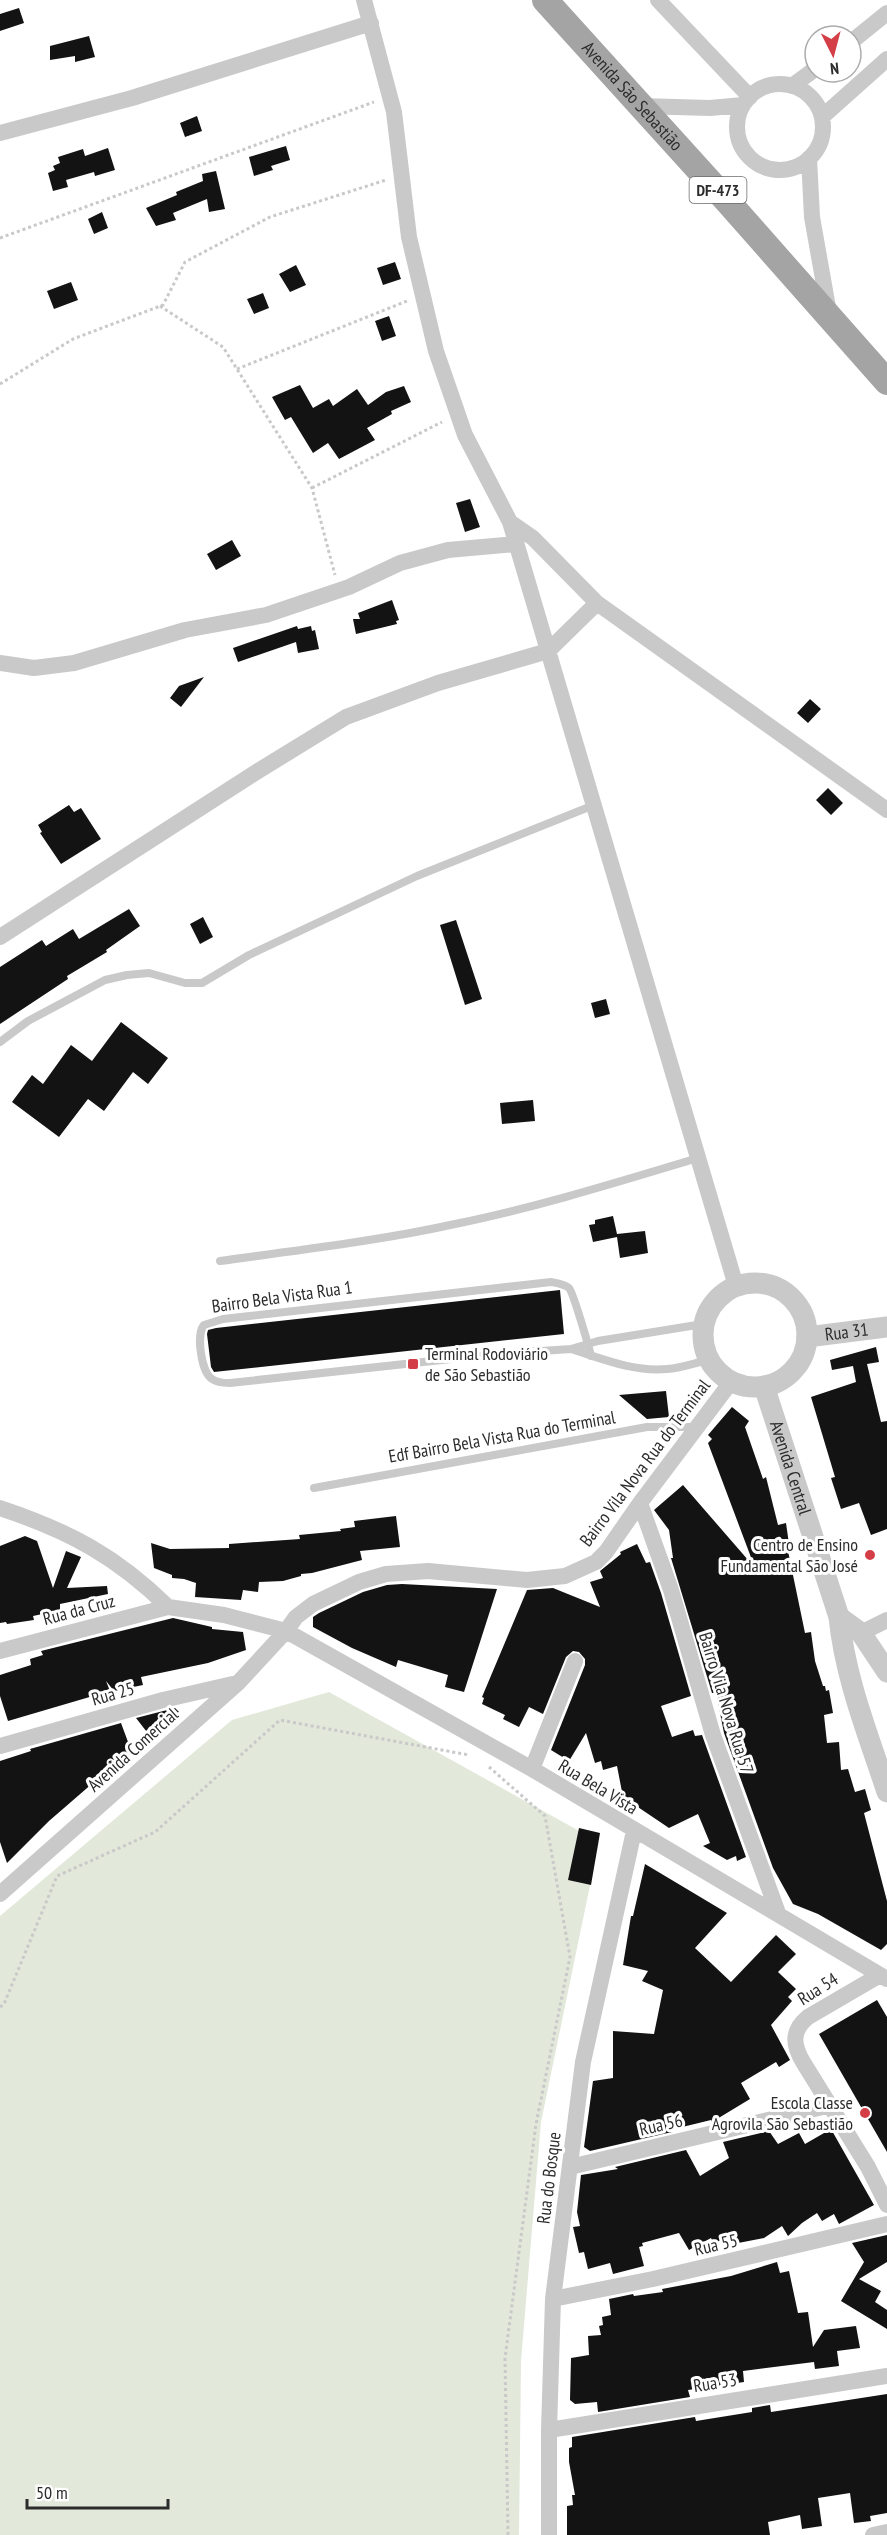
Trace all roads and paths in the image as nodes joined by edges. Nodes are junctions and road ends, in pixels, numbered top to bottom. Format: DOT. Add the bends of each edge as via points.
graph roads {
  1 [pos="364,0"];
  2 [pos="545,0"];
  3 [pos="658,0"];
  4 [pos="887,13"];
  5 [pos="371,23"];
  6 [pos="863,32"];
  7 [pos="887,59"];
  8 [pos="803,78"];
  9 [pos="792,86"];
  10 [pos="390,96"];
  11 [pos="747,101"];
  12 [pos="640,106"];
  13 [pos="822,117"];
  14 [pos="0,133"];
  15 [pos="809,158"];
  16 [pos="401,175"];
  17 [pos="0,238"];
  18 [pos="423,295"];
  19 [pos="160,306"];
  20 [pos="830,317"];
  21 [pos="237,369"];
  22 [pos="887,382"];
  23 [pos="0,384"];
  24 [pos="458,414"];
  25 [pos="312,488"];
  26 [pos="510,522"];
  27 [pos="516,544"];
  28 [pos="340,591"];
  29 [pos="597,603"];
  30 [pos="548,651"];
  31 [pos="0,663"];
  32 [pos="594,805"];
  33 [pos="887,810"];
  34 [pos="0,937"];
  35 [pos="0,1042"];
  36 [pos="698,1158"];
  37 [pos="220,1261"];
  38 [pos="736,1286"];
  39 [pos="703,1324"];
  40 [pos="887,1328"];
  41 [pos="807,1337"];
  42 [pos="589,1343"];
  43 [pos="571,1349"];
  44 [pos="591,1356"];
  45 [pos="708,1359"];
  46 [pos="731,1382"];
  47 [pos="764,1386"];
  48 [pos="696,1427"];
  49 [pos="314,1488"];
  50 [pos="640,1503"];
  51 [pos="0,1508"];
  52 [pos="168,1607"];
  53 [pos="839,1617"];
  54 [pos="887,1620"];
  55 [pos="286,1631"];
  56 [pos="861,1632"];
  57 [pos="0,1651"];
  58 [pos="575,1661"];
  59 [pos="887,1672"];
  60 [pos="238,1683"];
  61 [pos="0,1746"];
  62 [pos="477,1756"];
  63 [pos="485,1763"];
  64 [pos="532,1769"];
  65 [pos="887,1792"];
  66 [pos="634,1831"];
  67 [pos="0,1894"];
  68 [pos="778,1913"];
  69 [pos="884,1977"];
  70 [pos="0,2007"];
  71 [pos="831,2105"];
  72 [pos="570,2167"];
  73 [pos="887,2205"];
  74 [pos="887,2224"];
  75 [pos="553,2299"];
  76 [pos="887,2376"];
  77 [pos="549,2430"];
  78 [pos="887,2532"];
  79 [pos="508,2535"];
  80 [pos="549,2535"];
  81 [pos="873,2535"];
  1 -- 5 [label="street"];
  2 -- 12 [label="main road, Avenida São Sebastião / DF-473"];
  3 -- 11 [label="street"];
  4 -- 6 [label="street"];
  5 -- 10 [label="street"];
  5 -- 14 [label="street" via="132,98"];
  7 -- 13 [label="street"];
  8 -- 9 [label="street"];
  9 -- 11 [label="street" via="770,86"];
  9 -- 13 [label="street" via="811,98"];
  10 -- 16 [label="street"];
  10 -- 17 [label="path"];
  11 -- 12 [label="street" via="710,108"];
  11 -- 15 [label="street" via="736,126 742,148 757,164 779,170 800,165"];
  12 -- 20 [label="main road, Avenida São Sebastião / DF-473"];
  13 -- 15 [label="street" via="821,140"];
  15 -- 20 [label="street" via="812,217"];
  16 -- 18 [label="street" via="409,237"];
  16 -- 19 [label="path" via="270,217 185,262"];
  18 -- 21 [label="path"];
  18 -- 24 [label="street" via="436,351"];
  19 -- 21 [label="path" via="223,347"];
  19 -- 23 [label="path" via="73,339"];
  20 -- 22 [label="main road, Avenida São Sebastião / DF-473"];
  21 -- 25 [label="path"];
  24 -- 25 [label="path"];
  24 -- 26 [label="street"];
  25 -- 28 [label="path"];
  26 -- 27 [label="street"];
  26 -- 29 [label="street" via="533,538"];
  27 -- 28 [label="street" via="448,550 400,563"];
  27 -- 30 [label="street"];
  28 -- 31 [label="street" via="266,615 185,630 74,663 34,668"];
  29 -- 30 [label="street"];
  29 -- 33 [label="street"];
  30 -- 32 [label="street"];
  30 -- 34 [label="street" via="438,683 346,717"];
  32 -- 35 [label="lane" via="417,876 249,955 202,983 185,983 149,973 105,980 28,1021"];
  32 -- 36 [label="street"];
  36 -- 37 [label="lane" via="568,1197 456,1224"];
  36 -- 38 [label="street"];
  38 -- 39 [label="street" via="715,1301"];
  38 -- 41 [label="street" via="760,1284 783,1291 801,1311"];
  39 -- 42 [label="lane"];
  39 -- 45 [label="street"];
  40 -- 41 [label="street, Rua 31"];
  41 -- 47 [label="street" via="804,1354 794,1369 781,1380"];
  42 -- 43 [label="lane"];
  42 -- 43 [label="lane, Bairro Bela Vista Rua 1" via="573,1293 551,1282 223,1319 204,1325 200,1332 205,1372 213,1380 230,1383"];
  42 -- 44 [label="lane"];
  43 -- 44 [label="lane"];
  44 -- 45 [label="lane" via="647,1370 670,1369"];
  45 -- 46 [label="street"];
  46 -- 47 [label="street" via="747,1387"];
  46 -- 48 [label="street, Bairro Vila Nova Rua do Terminal"];
  47 -- 53 [label="street, Avenida Central"];
  48 -- 49 [label="lane, Edf Bairro Bela Vista Rua do Terminal" via="647,1427"];
  48 -- 50 [label="street, Bairro Vila Nova Rua do Terminal"];
  50 -- 55 [label="street, Bairro Vila Nova Rua do Terminal" via="606,1552 576,1572 527,1580 428,1570 386,1574 313,1604"];
  50 -- 68 [label="street, Bairro Vila Nova Rua 57" via="671,1590 713,1735"];
  51 -- 52 [label="street" via="74,1537 109,1557"];
  52 -- 55 [label="street, Rua Bela Vista" via="214,1613"];
  52 -- 57 [label="street, Rua da Cruz"];
  53 -- 56 [label="street"];
  53 -- 65 [label="street, Avenida Central" via="851,1685"];
  54 -- 56 [label="street"];
  55 -- 60 [label="street, Avenida Comercial"];
  55 -- 64 [label="street, Rua Bela Vista"];
  56 -- 59 [label="street"];
  58 -- 64 [label="street"];
  60 -- 61 [label="street, Rua 25"];
  60 -- 67 [label="street, Avenida Comercial"];
  62 -- 70 [label="path" via="280,1720 155,1832 57,1876"];
  63 -- 79 [label="path" via="545,1816 570,1957 536,2124 505,2358"];
  64 -- 66 [label="street, Rua Bela Vista"];
  66 -- 68 [label="street, Rua Bela Vista"];
  66 -- 72 [label="street, Rua do Bosque" via="583,2062"];
  68 -- 69 [label="street, Rua Bela Vista"];
  69 -- 71 [label="street, Rua 54" via="808,2018 795,2033 799,2056"];
  71 -- 72 [label="street, Rua 56"];
  71 -- 73 [label="street, Rua 54"];
  72 -- 75 [label="street, Rua do Bosque"];
  74 -- 75 [label="street, Rua 55"];
  75 -- 77 [label="street, Rua do Bosque"];
  76 -- 77 [label="street, Rua 53"];
  77 -- 80 [label="street, Rua do Bosque"];
  78 -- 81 [label="street"];
}
